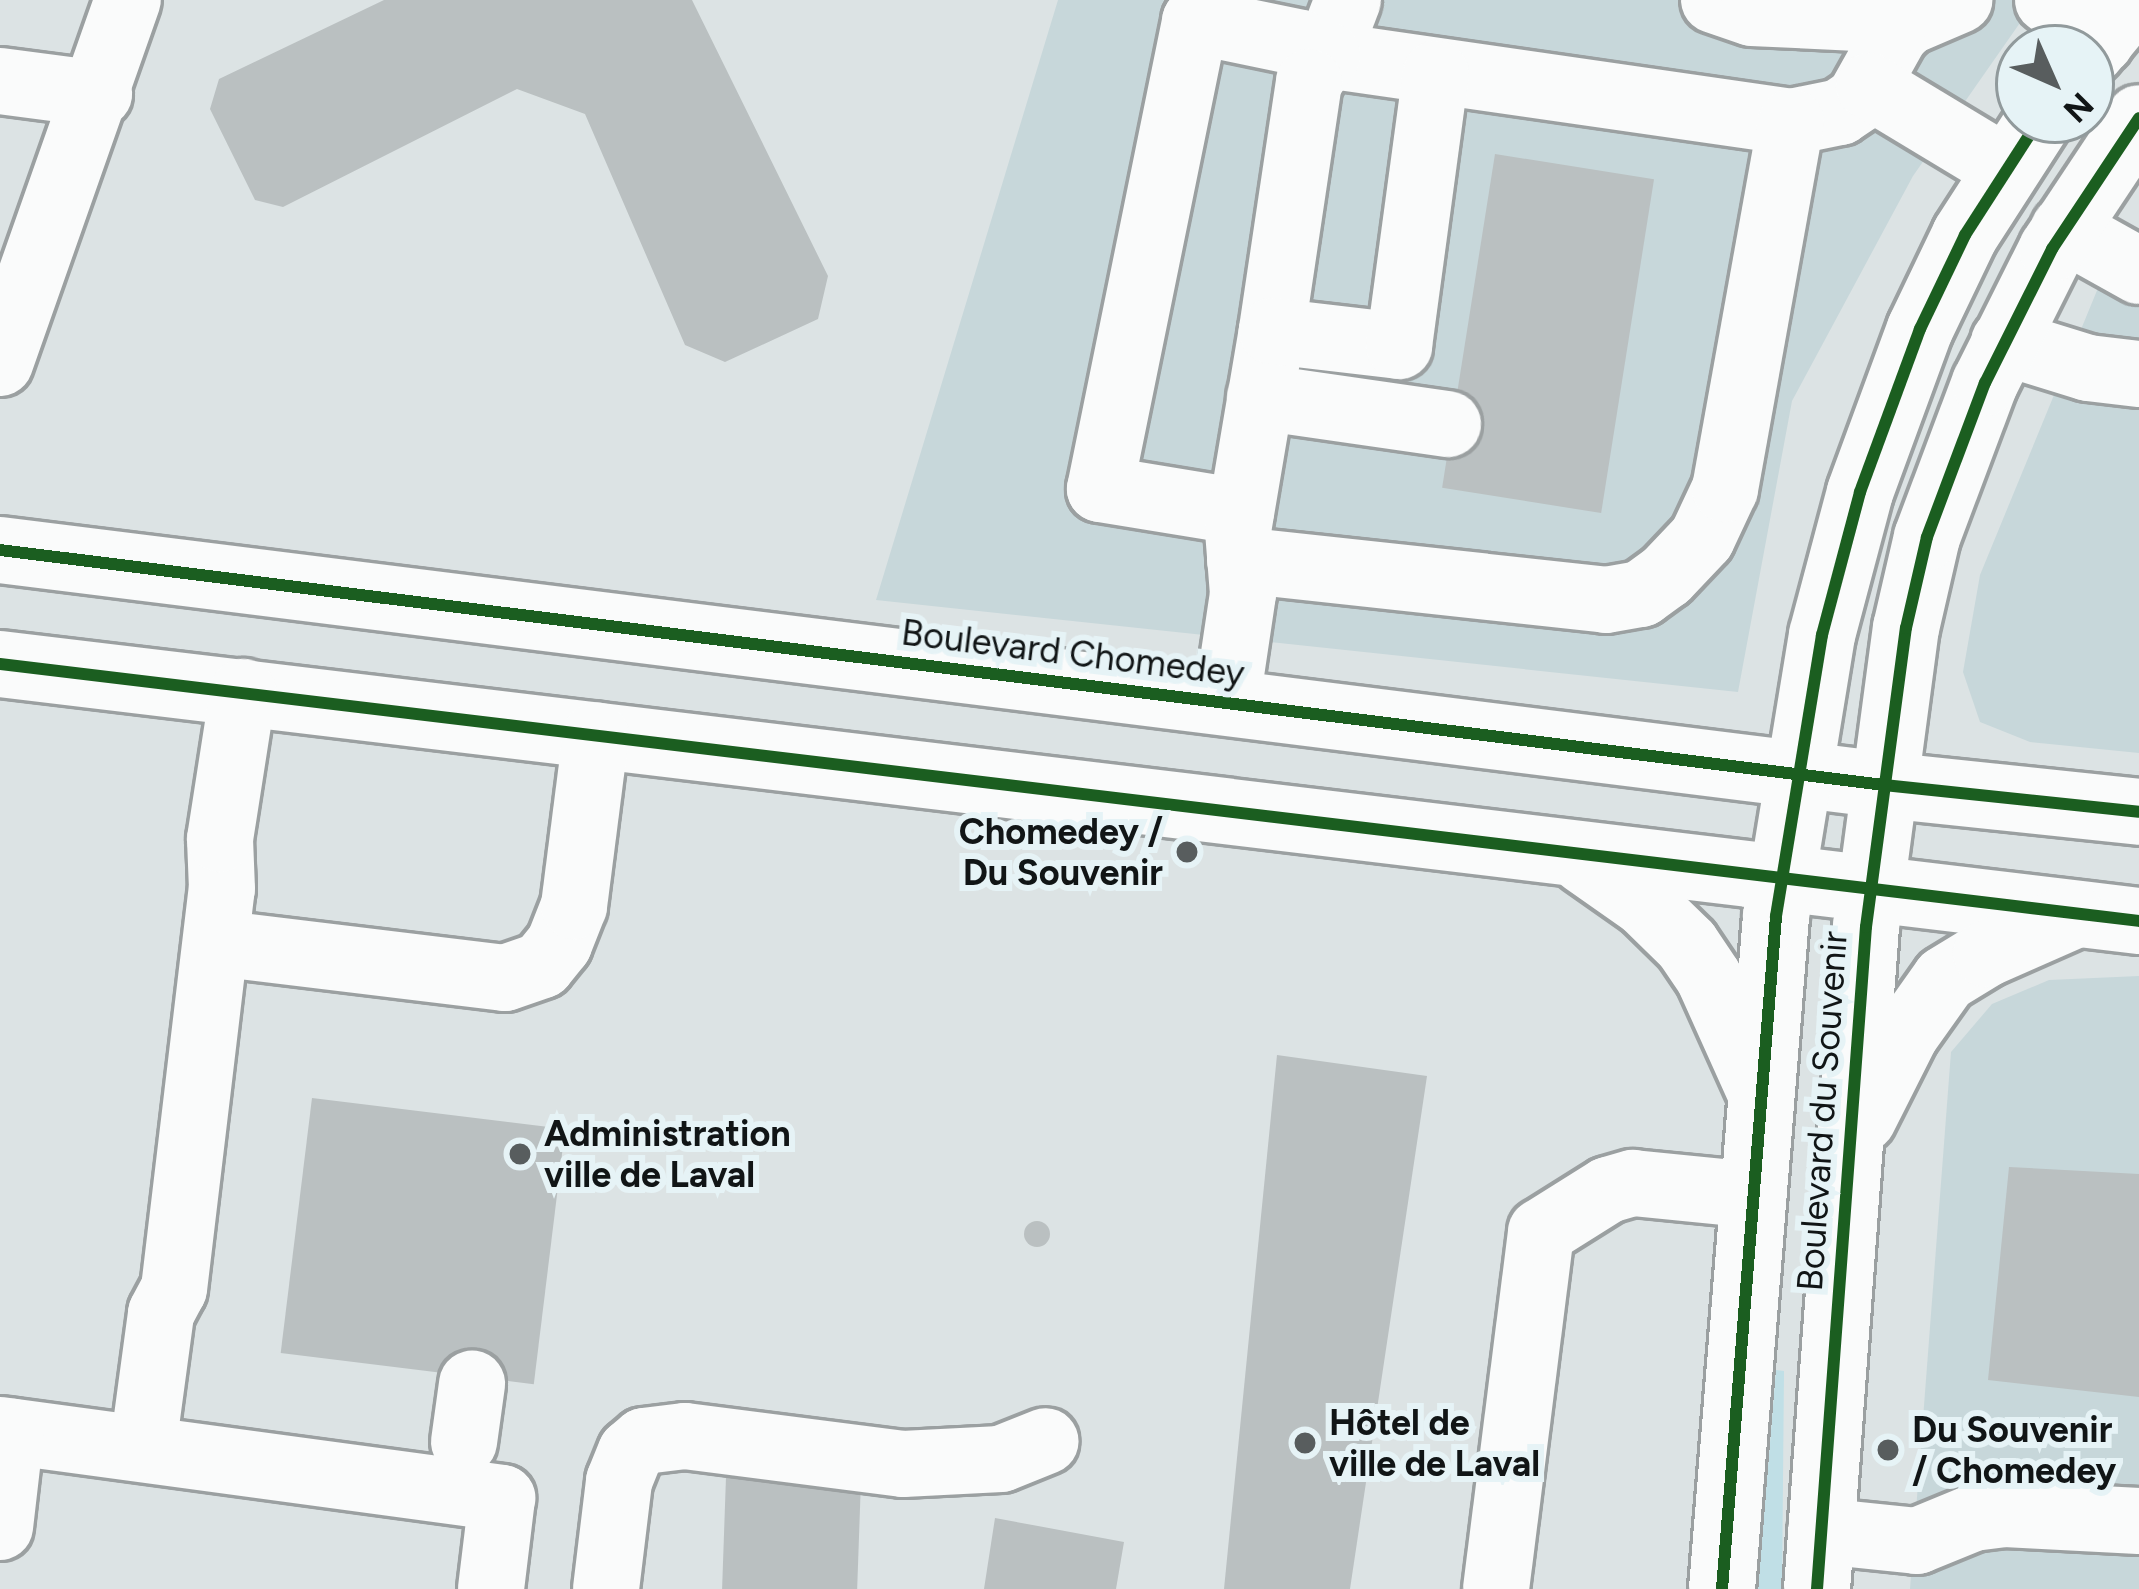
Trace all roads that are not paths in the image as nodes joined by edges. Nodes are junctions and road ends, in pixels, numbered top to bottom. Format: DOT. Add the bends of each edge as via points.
graph roads {
  1 [pos="128,0"];
  2 [pos="1714,0"];
  3 [pos="1959,0"];
  4 [pos="2048,0"];
  5 [pos="2094,24"];
  6 [pos="1337,28"];
  7 [pos="1881,62"];
  8 [pos="1436,74"];
  9 [pos="0,81"];
  10 [pos="99,94"];
  11 [pos="2139,118"];
  12 [pos="1791,122"];
  13 [pos="1995,128"];
  14 [pos="2022,144"];
  15 [pos="2064,229"];
  16 [pos="2139,271"];
  17 [pos="1271,331"];
  18 [pos="2004,342"];
  19 [pos="0,363"];
  20 [pos="2139,374"];
  21 [pos="1260,397"];
  22 [pos="1448,424"];
  23 [pos="1241,536"];
  24 [pos="0,550"];
  25 [pos="0,664"];
  26 [pos="243,692"];
  27 [pos="1227,701"];
  28 [pos="596,735"];
  29 [pos="1799,774"];
  30 [pos="1884,785"];
  31 [pos="2139,812"];
  32 [pos="1577,856"];
  33 [pos="1782,881"];
  34 [pos="1871,890"];
  35 [pos="2075,914"];
  36 [pos="2139,921"];
  37 [pos="216,943"];
  38 [pos="1762,1096"];
  39 [pos="1850,1144"];
  40 [pos="1753,1195"];
  41 [pos="5,1431"];
  42 [pos="1046,1442"];
  43 [pos="143,1448"];
  44 [pos="380,1480"];
  45 [pos="502,1498"];
  46 [pos="2139,1521"];
  47 [pos="0,1527"];
  48 [pos="1819,1560"];
  49 [pos="491,1589"];
  50 [pos="606,1589"];
  51 [pos="1496,1589"];
  52 [pos="1722,1589"];
  1 -- 10 [label="street"];
  2 -- 7 [label="street" via="1753,13 1858,18"];
  3 -- 7 [label="street" via="1908,22"];
  4 -- 5 [label="street"];
  6 -- 8 [label="street"];
  6 -- 17 [label="street" via="1309,82"];
  6 -- 23 [label="street" via="1301,44 1195,21 1100,489"];
  7 -- 12 [label="street" via="1840,112"];
  7 -- 13 [label="street"];
  8 -- 12 [label="street"];
  8 -- 17 [label="street" via="1399,346"];
  9 -- 10 [label="street"];
  10 -- 19 [label="street"];
  11 -- 15 [label="street, Boulevard du Souvenir"];
  12 -- 23 [label="street" via="1725,489 1702,538 1666,577 1641,594 1606,601"];
  14 -- 29 [label="street, Boulevard du Souvenir" via="1943,278 1866,475 1822,635"];
  15 -- 16 [label="street"];
  15 -- 18 [label="street, Boulevard du Souvenir"];
  17 -- 21 [label="street"];
  18 -- 20 [label="street"];
  18 -- 30 [label="street, Boulevard du Souvenir" via="1927,537"];
  21 -- 22 [label="street"];
  21 -- 23 [label="street"];
  23 -- 27 [label="street" via="1243,594"];
  24 -- 27 [label="street, Boulevard Chomedey"];
  25 -- 26 [label="street"];
  26 -- 28 [label="street"];
  26 -- 37 [label="street" via="220,839"];
  27 -- 29 [label="street, Boulevard Chomedey"];
  28 -- 32 [label="street"];
  28 -- 37 [label="street" via="574,905 542,965 482,977"];
  29 -- 30 [label="street, Boulevard Chomedey"];
  29 -- 33 [label="street, Boulevard du Souvenir"];
  30 -- 31 [label="street, Boulevard Chomedey"];
  30 -- 34 [label="street, Boulevard du Souvenir"];
  32 -- 33 [label="street"];
  32 -- 38 [label="street" via="1687,945"];
  33 -- 34 [label="street"];
  33 -- 38 [label="street, Boulevard du Souvenir"];
  34 -- 35 [label="street"];
  34 -- 39 [label="street, Boulevard du Souvenir"];
  35 -- 36 [label="street"];
  35 -- 39 [label="street" via="1945,980 1906,1034"];
  37 -- 43 [label="street" via="174,1288 161,1313"];
  38 -- 40 [label="street, Boulevard du Souvenir"];
  39 -- 48 [label="street, Boulevard du Souvenir"];
  40 -- 51 [label="street" via="1634,1183 1540,1232"];
  40 -- 52 [label="street, Boulevard du Souvenir"];
  41 -- 43 [label="street"];
  41 -- 47 [label="street"];
  42 -- 50 [label="street" via="1001,1460 903,1464 686,1436 644,1441 619,1481"];
  43 -- 44 [label="street"];
  44 -- 45 [label="street"];
  44 -- 45 [label="street" via="468,1413 506,1472"];
  45 -- 49 [label="street"];
  46 -- 48 [label="street" via="1973,1517 1917,1540"];
}
